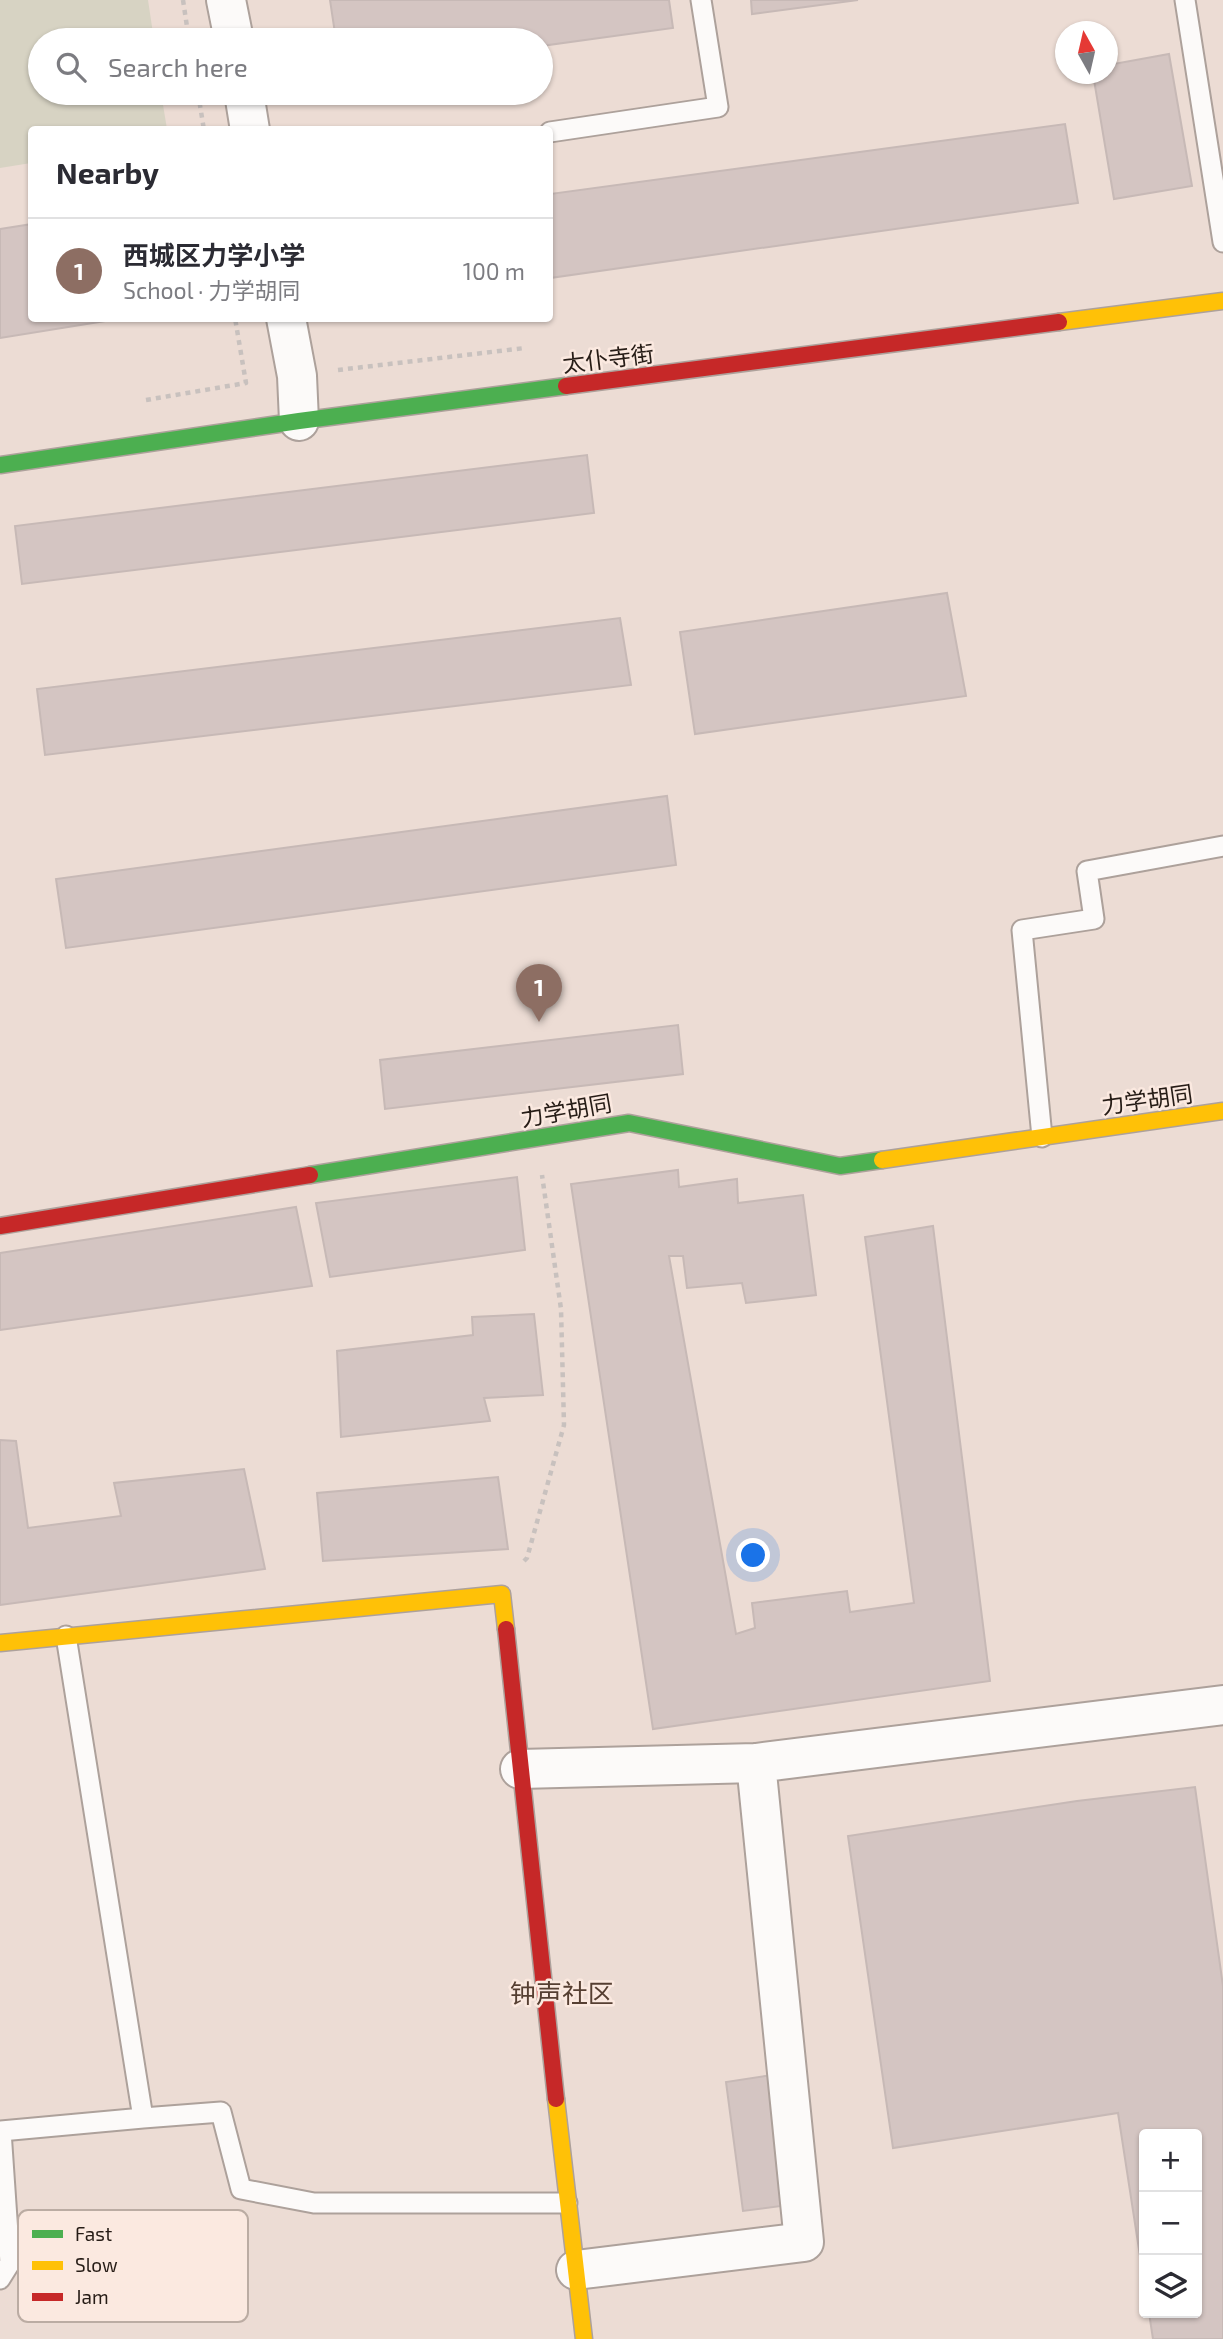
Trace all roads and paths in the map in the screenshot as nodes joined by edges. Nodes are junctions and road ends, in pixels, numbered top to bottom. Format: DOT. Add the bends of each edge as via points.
graph roads {
  1 [pos="183,0"];
  2 [pos="226,0"];
  3 [pos="701,0"];
  4 [pos="1185,0"];
  5 [pos="187,28"];
  6 [pos="232,28"];
  7 [pos="200,105"];
  8 [pos="245,105"];
  9 [pos="203,126"];
  10 [pos="249,126"];
  11 [pos="553,132"];
  12 [pos="1223,242"];
  13 [pos="1223,301"];
  14 [pos="236,322"];
  15 [pos="287,322"];
  16 [pos="246,383"];
  17 [pos="299,421"];
  18 [pos="0,466"];
  19 [pos="1223,846"];
  20 [pos="1223,1111"];
  21 [pos="1042,1137"];
  22 [pos="541,1167"];
  23 [pos="0,1226"];
  24 [pos="519,1565"];
  25 [pos="66,1636"];
  26 [pos="0,1643"];
  27 [pos="1223,1705"];
  28 [pos="756,1763"];
  29 [pos="520,1769"];
  30 [pos="143,2118"];
  31 [pos="567,2203"];
  32 [pos="576,2270"];
  33 [pos="0,2279"];
  34 [pos="584,2339"];
  1 -- 5 [label="path"];
  2 -- 6 [label="street"];
  3 -- 11 [label="lane" via="718,107"];
  4 -- 12 [label="lane"];
  7 -- 9 [label="path"];
  8 -- 10 [label="street"];
  13 -- 17 [label="street, 太仆寺街"];
  14 -- 16 [label="path"];
  15 -- 17 [label="street" via="297,376"];
  17 -- 18 [label="street, 太仆寺街"];
  19 -- 21 [label="lane" via="1087,871 1094,919 1022,930"];
  20 -- 21 [label="street, 力学胡同"];
  21 -- 23 [label="street, 力学胡同" via="840,1166 629,1123"];
  22 -- 24 [label="path" via="561,1309 564,1425 527,1558"];
  25 -- 26 [label="street"];
  25 -- 29 [label="street" via="502,1594"];
  25 -- 30 [label="lane"];
  27 -- 28 [label="street"];
  28 -- 29 [label="street"];
  28 -- 32 [label="street" via="804,2242"];
  29 -- 31 [label="street"];
  30 -- 31 [label="lane" via="221,2112 241,2189 314,2203"];
  30 -- 33 [label="lane" via="1,2131 10,2263"];
  31 -- 32 [label="street"];
  32 -- 34 [label="street"];
}
